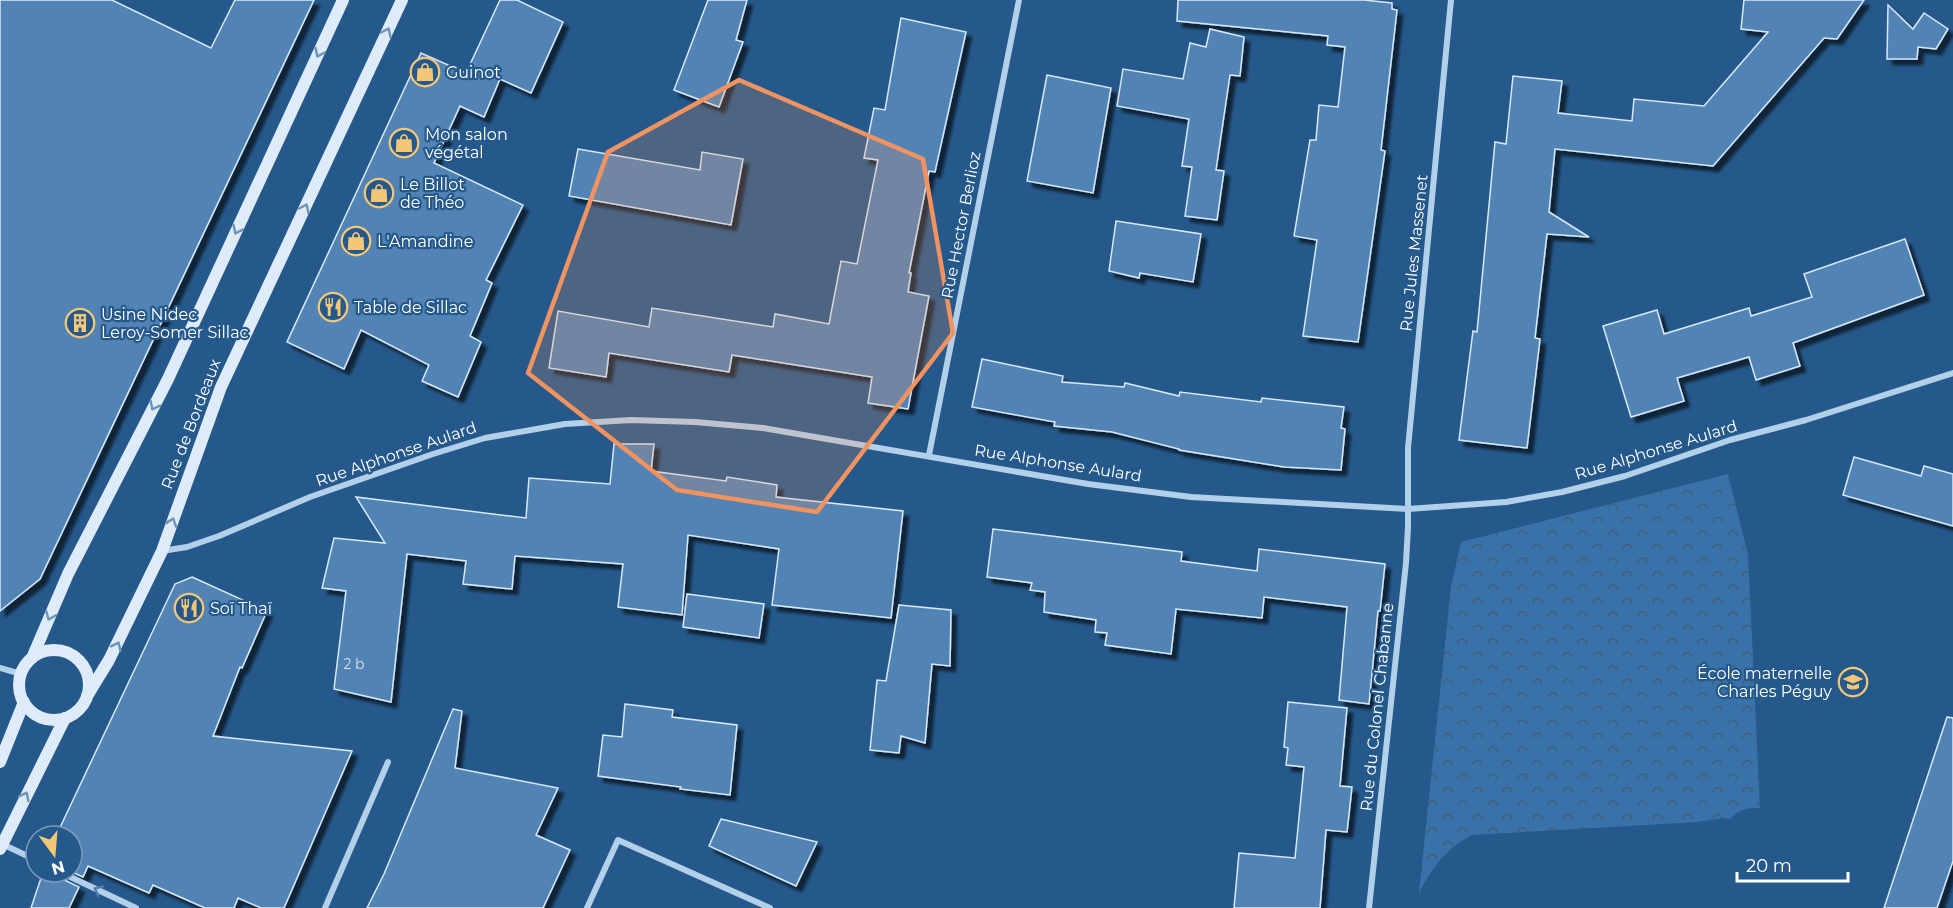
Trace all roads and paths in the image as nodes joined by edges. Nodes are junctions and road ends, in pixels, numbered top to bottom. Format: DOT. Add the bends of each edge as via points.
graph roads {
  1 [pos="343,0"];
  2 [pos="402,0"];
  3 [pos="1019,0"];
  4 [pos="1451,0"];
  5 [pos="1953,373"];
  6 [pos="929,455"];
  7 [pos="1408,509"];
  8 [pos="162,551"];
  9 [pos="32,658"];
  10 [pos="0,668"];
  11 [pos="21,674"];
  12 [pos="87,696"];
  13 [pos="24,702"];
  14 [pos="65,718"];
  15 [pos="0,762"];
  16 [pos="388,762"];
  17 [pos="1,847"];
  18 [pos="24,856"];
  19 [pos="84,883"];
  20 [pos="136,908"];
  21 [pos="325,908"];
  22 [pos="587,908"];
  23 [pos="770,908"];
  24 [pos="1368,908"];
  1 -- 9 [label="main road, one-way" via="168,379 68,574"];
  8 -- 2 [label="main road, Rue de Bordeaux, one-way" via="221,387"];
  3 -- 6 [label="street, Rue Hector Berlioz"];
  4 -- 7 [label="street, Rue Jules Massenet" via="1408,448"];
  5 -- 7 [label="street, Rue Alphonse Aulard" via="1625,476 1562,492 1506,502"];
  6 -- 7 [label="street, Rue Alphonse Aulard" via="1088,484 1191,497"];
  6 -- 8 [label="street, Rue Alphonse Aulard" via="764,428 695,422 565,424 485,438 433,453 310,497 187,548"];
  7 -- 24 [label="street, Rue du Colonel Chabanne" via="1406,564"];
  12 -- 8 [label="main road, Rue de Bordeaux, one-way" via="110,660"];
  9 -- 11 [label="main road"];
  9 -- 12 [label="main road" via="51,650 70,654 86,672"];
  10 -- 11 [label="street"];
  11 -- 13 [label="main road" via="20,694"];
  12 -- 14 [label="main road" via="75,713"];
  13 -- 14 [label="main road" via="42,717"];
  13 -- 15 [label="main road"];
  17 -- 14 [label="main road, one-way"];
  16 -- 21 [label="street"];
  17 -- 18 [label="street"];
  20 -- 19 [label="street, one-way"];
  22 -- 23 [label="street" via="618,840"];
}
